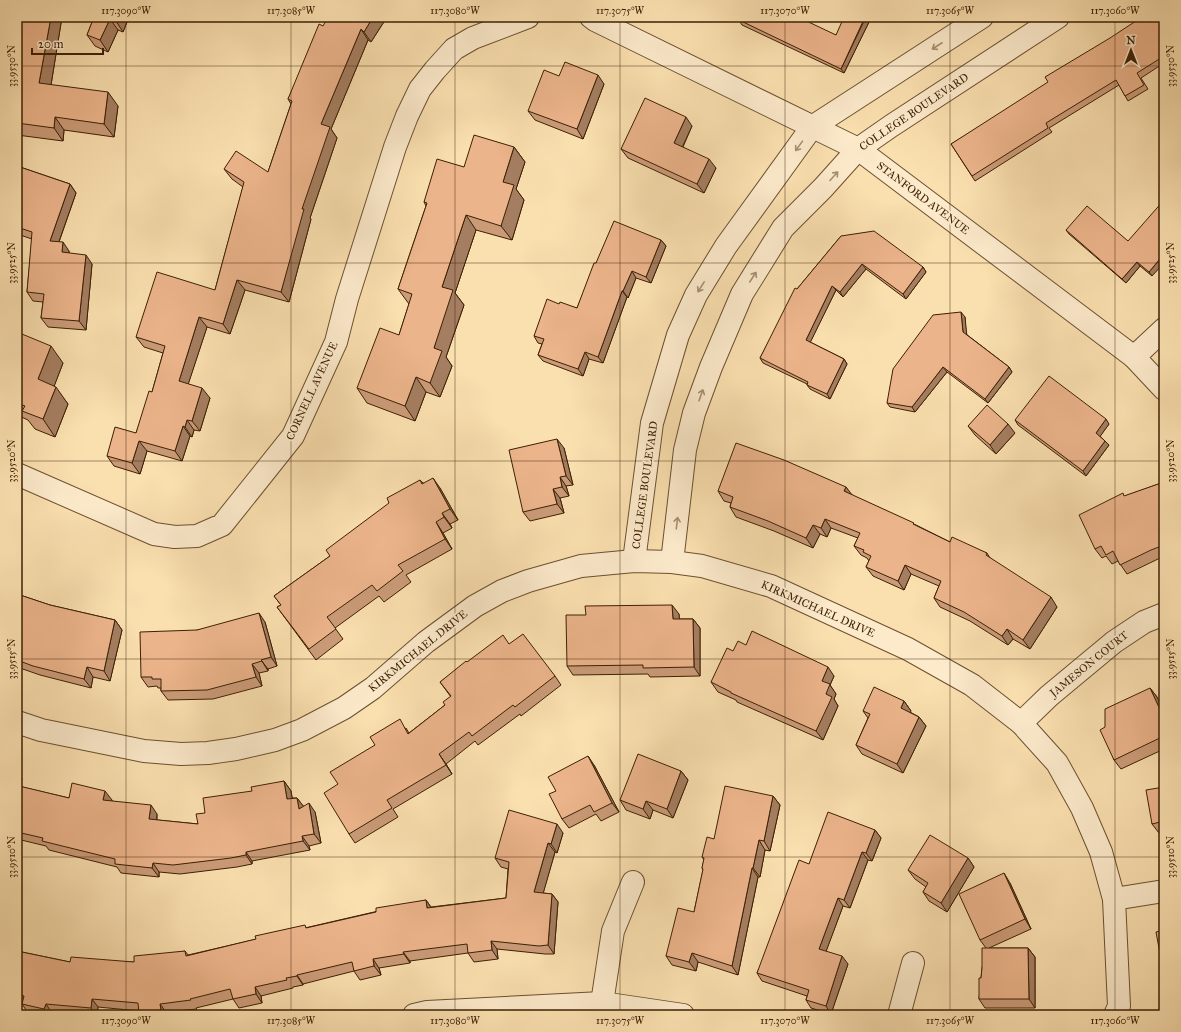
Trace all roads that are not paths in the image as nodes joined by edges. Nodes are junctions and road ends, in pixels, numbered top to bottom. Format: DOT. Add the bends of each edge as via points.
graph roads {
  1 [pos="528,17"];
  2 [pos="591,17"];
  3 [pos="982,17"];
  4 [pos="1058,17"];
  5 [pos="812,127"];
  6 [pos="858,149"];
  7 [pos="1164,330"];
  8 [pos="1134,357"];
  9 [pos="1164,389"];
  10 [pos="17,474"];
  11 [pos="634,561"];
  12 [pos="672,562"];
  13 [pos="1164,614"];
  14 [pos="17,722"];
  15 [pos="1021,723"];
  16 [pos="633,882"];
  17 [pos="1164,891"];
  18 [pos="1114,899"];
  19 [pos="913,963"];
  20 [pos="602,1003"];
  21 [pos="414,1015"];
  22 [pos="683,1015"];
  23 [pos="899,1015"];
  24 [pos="1115,1015"];
  1 -- 10 [label="street, CORNELL AVENUE" via="473,38 454,49 420,89 395,147 333,349 293,436 222,525 197,536 175,537 154,534"];
  2 -- 5 [label="street, STANFORD AVENUE"];
  3 -- 5 [label="street, COLLEGE BOULEVARD, one-way"];
  4 -- 6 [label="street, COLLEGE BOULEVARD"];
  5 -- 6 [label="street, STANFORD AVENUE"];
  5 -- 11 [label="street, COLLEGE BOULEVARD, one-way" via="726,246 696,294 678,335 652,424"];
  6 -- 8 [label="street, STANFORD AVENUE"];
  12 -- 6 [label="street, COLLEGE BOULEVARD, one-way" via="686,450 694,413 710,367 742,294 783,228"];
  7 -- 8 [label="street"];
  8 -- 9 [label="street, STANFORD AVENUE"];
  11 -- 12 [label="street, KIRKMICHAEL DRIVE"];
  11 -- 14 [label="street, KIRKMICHAEL DRIVE" via="581,566 502,591 474,606 426,642 373,688 344,708 302,730 275,740 236,749 181,754 110,745 41,730"];
  12 -- 15 [label="street, KIRKMICHAEL DRIVE" via="702,566 771,586 908,649 972,685"];
  13 -- 15 [label="street, JAMESON COURT" via="1144,622 1114,642"];
  15 -- 18 [label="street, KIRKMICHAEL DRIVE" via="1057,763 1082,808 1101,852"];
  16 -- 20 [label="street" via="613,931"];
  17 -- 18 [label="street"];
  18 -- 24 [label="street, KIRKMICHAEL DRIVE" via="1119,1006"];
  19 -- 23 [label="street"];
  20 -- 21 [label="street" via="427,1012"];
  20 -- 22 [label="street"];
}
